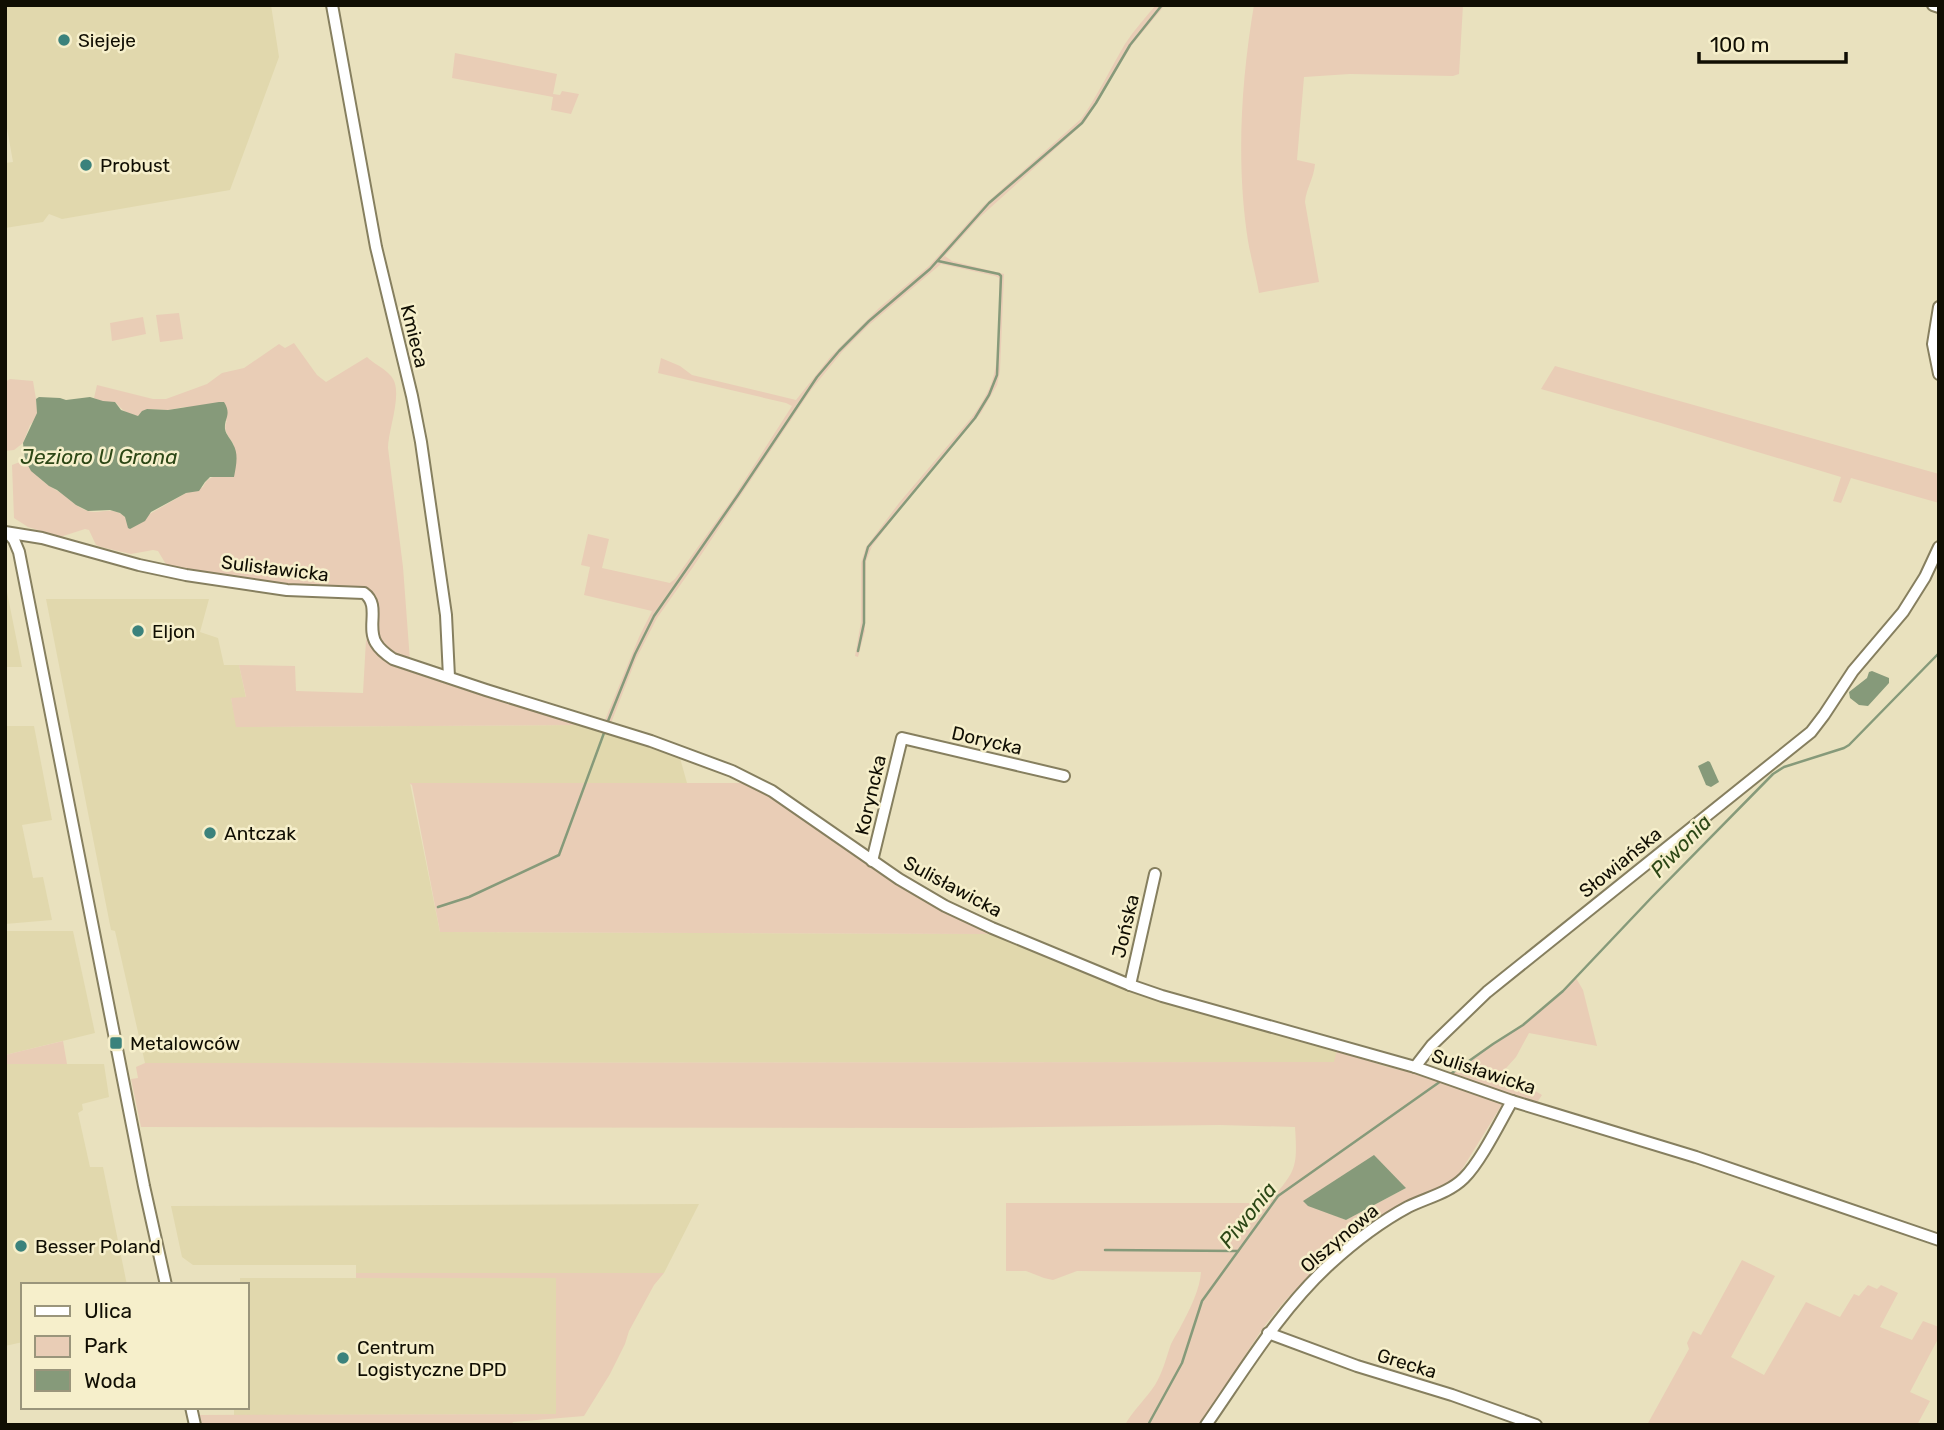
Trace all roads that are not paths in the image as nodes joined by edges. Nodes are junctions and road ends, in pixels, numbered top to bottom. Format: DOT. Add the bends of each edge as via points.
graph roads {
  1 [pos="332,5"];
  2 [pos="1933,5"];
  3 [pos="1939,7"];
  4 [pos="1939,307"];
  5 [pos="1939,374"];
  6 [pos="7,533"];
  7 [pos="1939,547"];
  8 [pos="449,677"];
  9 [pos="902,738"];
  10 [pos="1064,776"];
  11 [pos="872,861"];
  12 [pos="1155,874"];
  13 [pos="1130,985"];
  14 [pos="1415,1067"];
  15 [pos="1512,1101"];
  16 [pos="1939,1240"];
  17 [pos="166,1283"];
  18 [pos="1268,1334"];
  19 [pos="1206,1425"];
  20 [pos="1536,1425"];
  1 -- 8 [label="street, Kmieca" via="376,247 421,442 443,590"];
  2 -- 3 [label="street"];
  4 -- 5 [label="street" via="1933,344"];
  6 -- 8 [label="street, Sulisławicka" via="186,575 287,590 364,593 371,599 372,635 379,648 403,664"];
  6 -- 17 [label="street" via="19,552"];
  7 -- 14 [label="street, Słowiańska" via="1903,612 1853,671 1811,732 1487,992"];
  8 -- 11 [label="street, Sulisławicka" via="732,771 772,791"];
  9 -- 10 [label="street, Dorycka"];
  9 -- 11 [label="street, Koryncka"];
  11 -- 13 [label="street, Sulisławicka" via="967,916"];
  12 -- 13 [label="street, Jońska"];
  13 -- 14 [label="street, Sulisławicka"];
  14 -- 15 [label="street, Sulisławicka"];
  15 -- 16 [label="street, Sulisławicka" via="1696,1157"];
  15 -- 18 [label="street, Olszynowa" via="1462,1180 1394,1215 1352,1245"];
  18 -- 19 [label="street, Olszynowa"];
  18 -- 20 [label="street, Grecka"];
}
